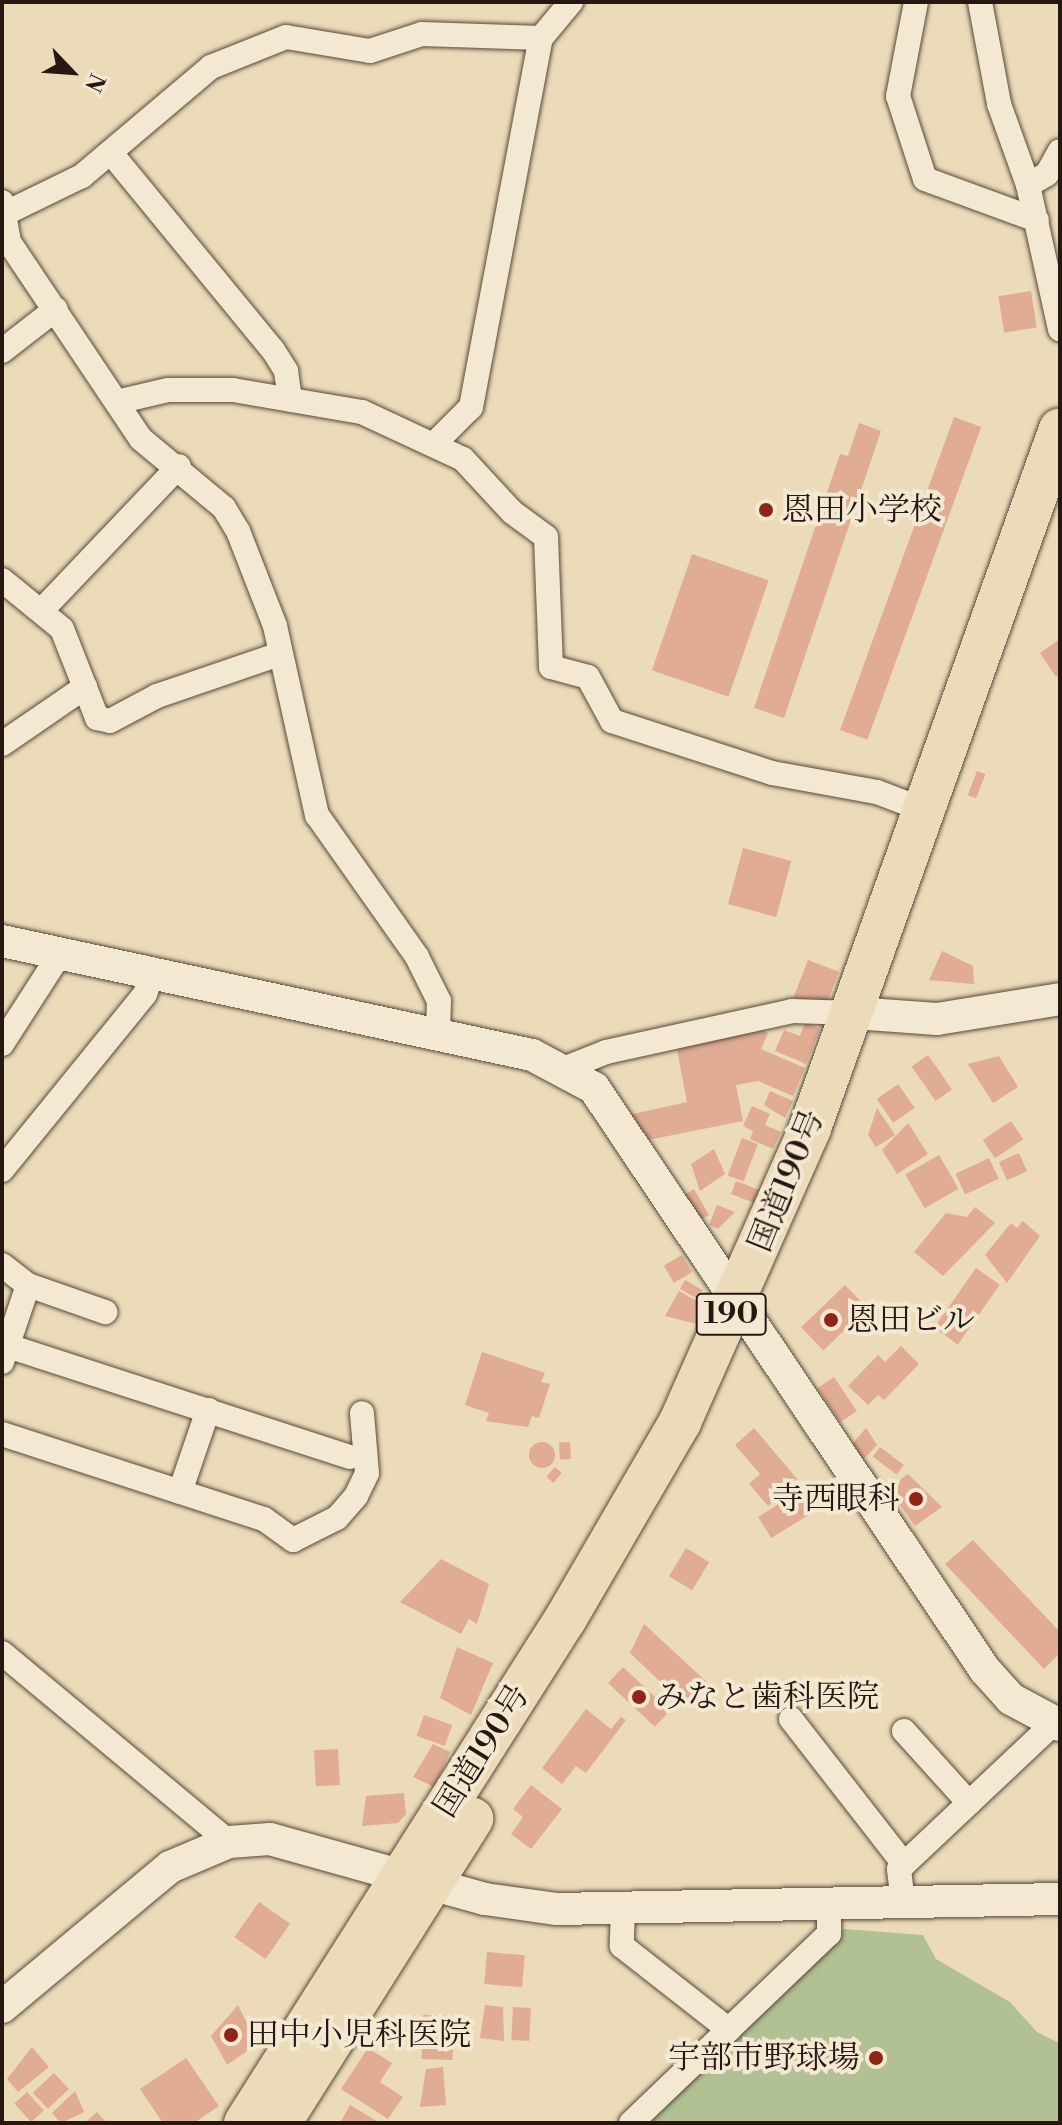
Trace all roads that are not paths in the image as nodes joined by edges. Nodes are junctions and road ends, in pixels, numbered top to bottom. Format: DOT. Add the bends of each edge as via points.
graph roads {
  1 [pos="571,2"];
  2 [pos="916,2"];
  3 [pos="980,2"];
  4 [pos="541,38"];
  5 [pos="1060,151"];
  6 [pos="111,153"];
  7 [pos="1028,185"];
  8 [pos="4,208"];
  9 [pos="1037,220"];
  10 [pos="56,309"];
  11 [pos="1060,329"];
  12 [pos="2,351"];
  13 [pos="290,400"];
  14 [pos="121,401"];
  15 [pos="1060,429"];
  16 [pos="434,444"];
  17 [pos="179,466"];
  18 [pos="1060,510"];
  19 [pos="2,580"];
  20 [pos="43,609"];
  21 [pos="280,654"];
  22 [pos="85,687"];
  23 [pos="2,744"];
  24 [pos="924,810"];
  25 [pos="2,941"];
  26 [pos="60,954"];
  27 [pos="152,975"];
  28 [pos="1060,999"];
  29 [pos="867,1014"];
  30 [pos="438,1034"];
  31 [pos="2,1044"];
  32 [pos="566,1068"];
  33 [pos="2,1170"];
  34 [pos="2,1265"];
  35 [pos="28,1285"];
  36 [pos="105,1312"];
  37 [pos="748,1315"];
  38 [pos="5,1354"];
  39 [pos="208,1410"];
  40 [pos="362,1413"];
  41 [pos="2,1434"];
  42 [pos="349,1457"];
  43 [pos="180,1492"];
  44 [pos="2,1653"];
  45 [pos="791,1719"];
  46 [pos="1057,1724"];
  47 [pos="904,1731"];
  48 [pos="969,1803"];
  49 [pos="229,1842"];
  50 [pos="904,1864"];
  51 [pos="416,1881"];
  52 [pos="1060,1899"];
  53 [pos="903,1902"];
  54 [pos="829,1904"];
  55 [pos="623,1908"];
  56 [pos="2,2007"];
  57 [pos="729,2030"];
  58 [pos="245,2123"];
  59 [pos="280,2123"];
  60 [pos="631,2123"];
  1 -- 4 [label="street"];
  2 -- 9 [label="street" via="898,96 925,179"];
  3 -- 7 [label="street" via="999,104"];
  4 -- 6 [label="street" via="422,34 370,51 286,37 211,67"];
  4 -- 16 [label="street" via="471,407"];
  5 -- 7 [label="street" via="1047,174"];
  6 -- 8 [label="street" via="54,194"];
  6 -- 13 [label="street" via="273,350 286,371"];
  7 -- 9 [label="street"];
  8 -- 10 [label="street" via="9,242"];
  9 -- 11 [label="street"];
  10 -- 12 [label="street"];
  10 -- 14 [label="street"];
  13 -- 14 [label="street" via="168,390"];
  13 -- 16 [label="street" via="362,412"];
  14 -- 17 [label="street" via="141,439"];
  15 -- 24 [label="highway, 国道190号 / 190"];
  16 -- 24 [label="street" via="486,476 512,512 546,537 551,667 588,677 612,721 772,773 877,792"];
  17 -- 20 [label="street"];
  17 -- 21 [label="street" via="238,531"];
  18 -- 29 [label="highway, 国道190号 / 190"];
  19 -- 20 [label="street"];
  20 -- 22 [label="street" via="62,629"];
  21 -- 22 [label="street" via="157,696 110,721 89,714"];
  21 -- 30 [label="street" via="317,815 417,957 439,1001"];
  22 -- 23 [label="street"];
  24 -- 29 [label="highway, 国道190号 / 190"];
  25 -- 26 [label="street"];
  26 -- 27 [label="street"];
  26 -- 31 [label="street"];
  27 -- 30 [label="street"];
  27 -- 33 [label="street" via="145,994"];
  28 -- 29 [label="street" via="937,1019"];
  29 -- 32 [label="street" via="792,1011 606,1052"];
  29 -- 37 [label="highway, 国道190号 / 190"];
  30 -- 32 [label="street"];
  32 -- 37 [label="street" via="612,1110"];
  34 -- 35 [label="street"];
  35 -- 36 [label="street"];
  35 -- 38 [label="street"];
  37 -- 46 [label="street" via="985,1670 1011,1699"];
  37 -- 51 [label="highway, 国道190号 / 190" via="644,1544"];
  38 -- 39 [label="street"];
  39 -- 42 [label="street"];
  39 -- 43 [label="street"];
  40 -- 43 [label="street" via="367,1473 356,1496 337,1518 293,1540 264,1519"];
  41 -- 43 [label="street"];
  44 -- 49 [label="street"];
  45 -- 50 [label="street"];
  46 -- 48 [label="street"];
  47 -- 48 [label="street"];
  48 -- 50 [label="street"];
  49 -- 51 [label="street" via="270,1839"];
  49 -- 56 [label="street" via="160,1874"];
  50 -- 53 [label="street"];
  51 -- 55 [label="street" via="535,1908"];
  51 -- 58 [label="highway, 国道190号 / 190"];
  51 -- 59 [label="highway, 国道190号 / 190"];
  52 -- 53 [label="street"];
  53 -- 54 [label="street"];
  54 -- 55 [label="street"];
  54 -- 57 [label="street" via="829,1934"];
  55 -- 57 [label="street" via="622,1946"];
  57 -- 60 [label="street"];
}
